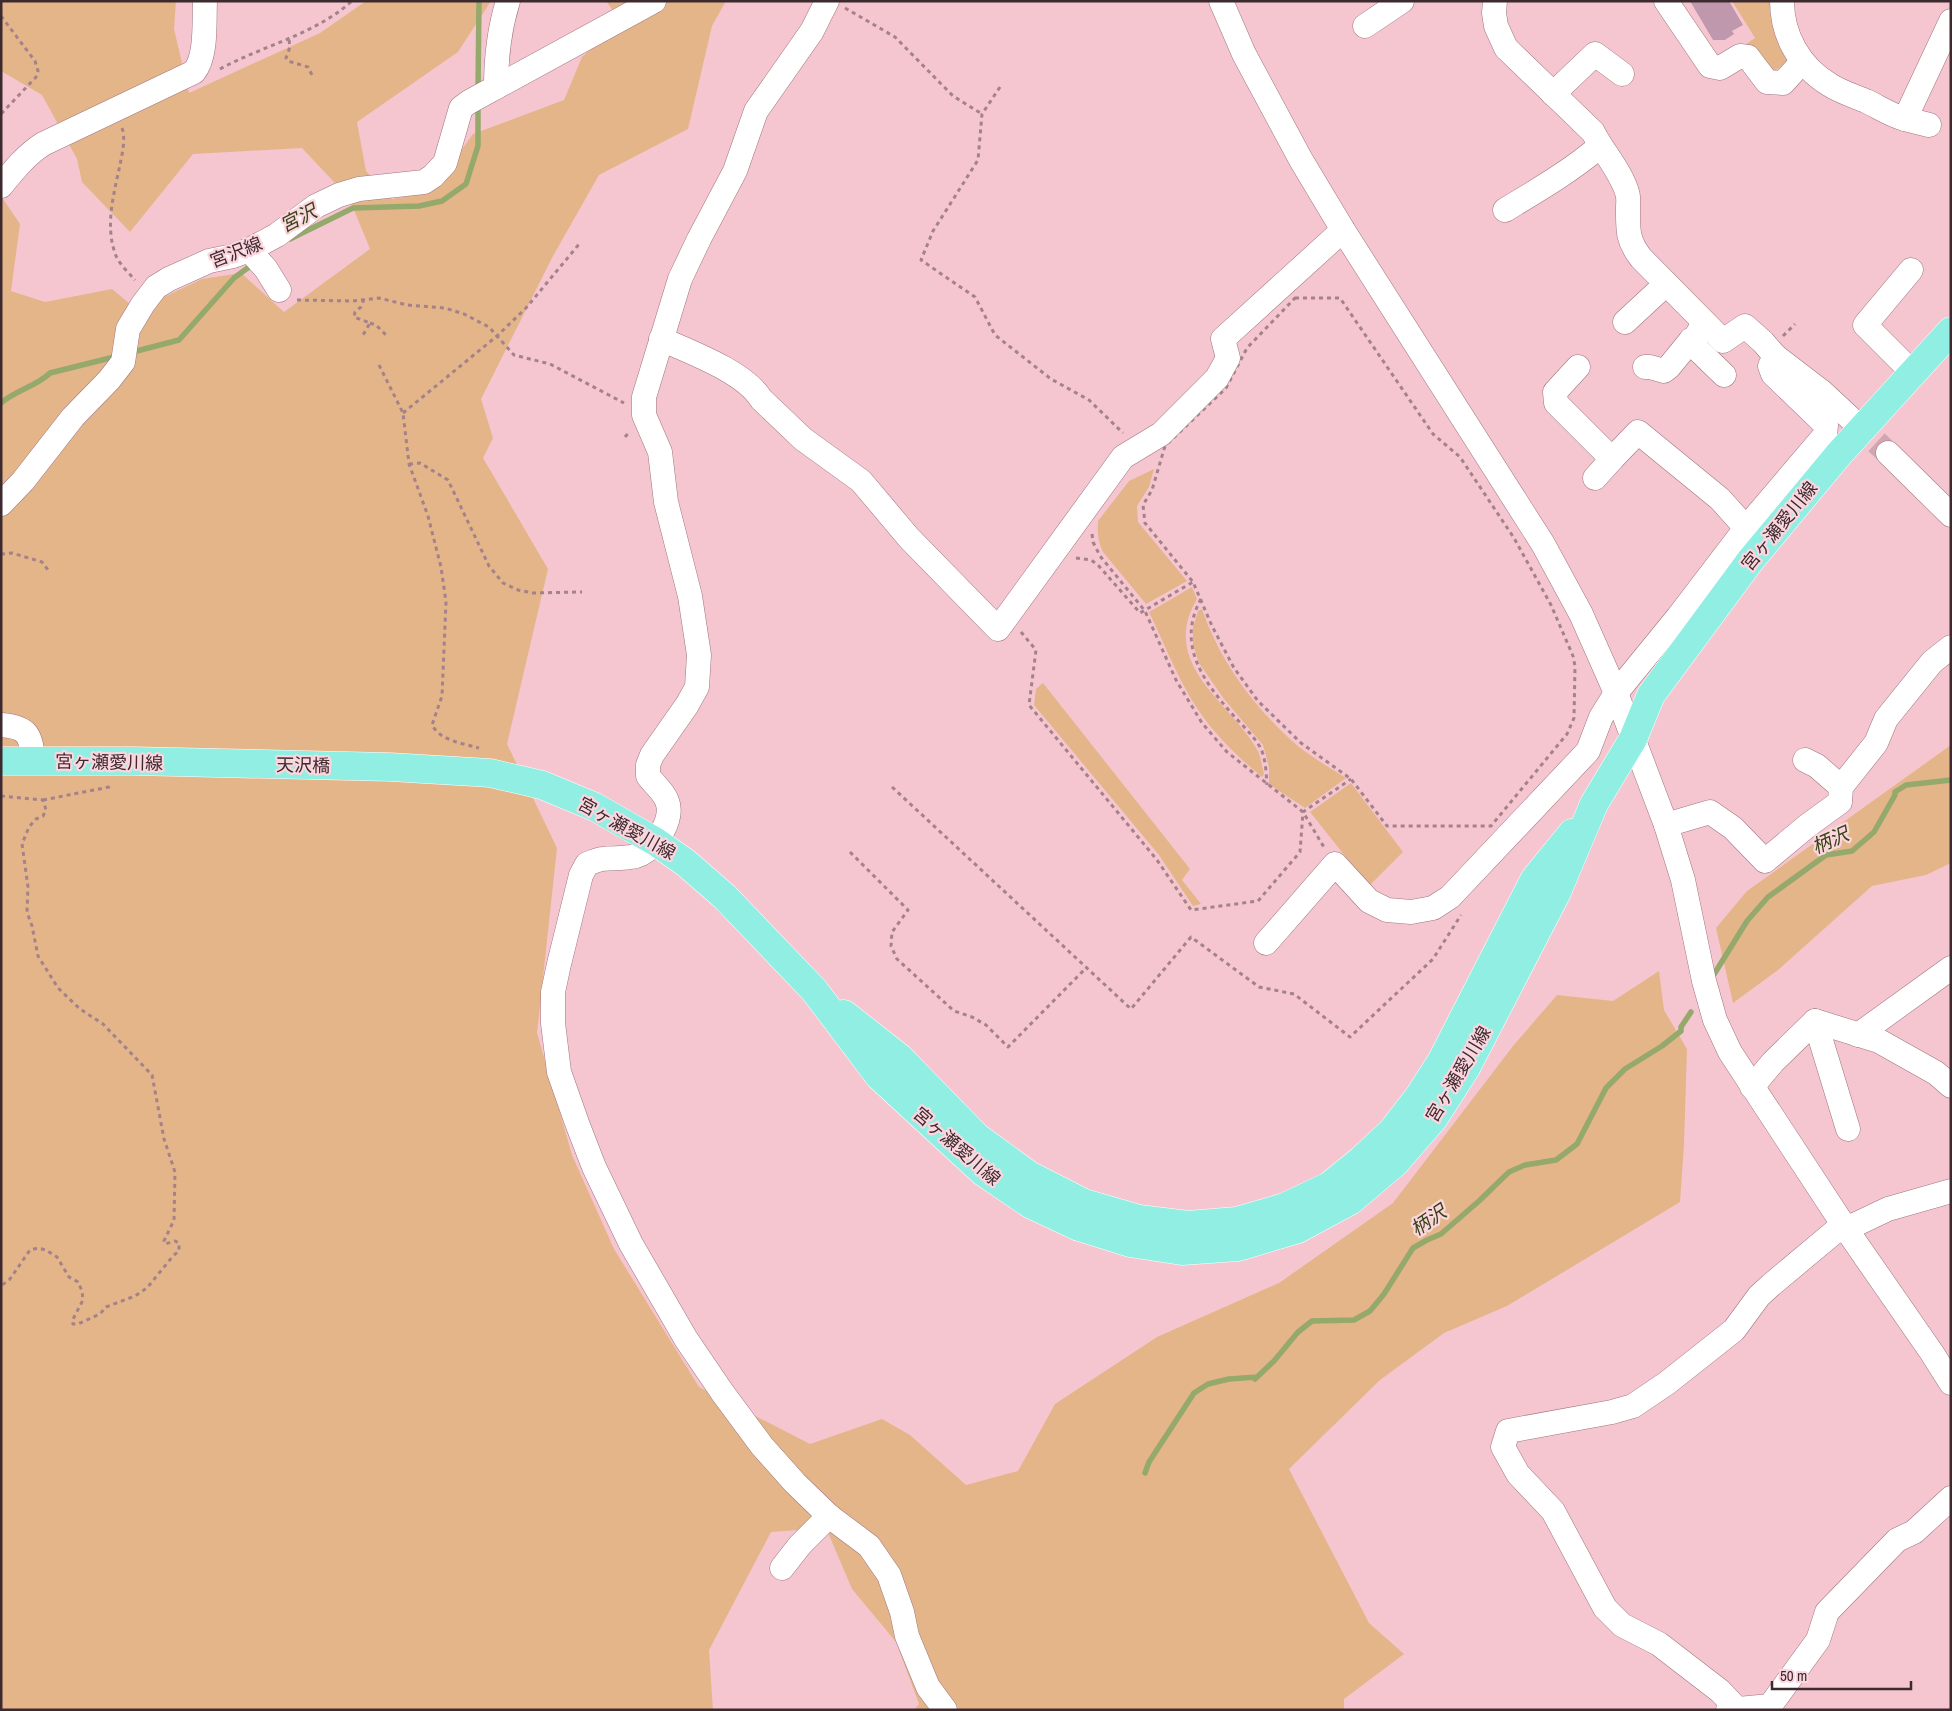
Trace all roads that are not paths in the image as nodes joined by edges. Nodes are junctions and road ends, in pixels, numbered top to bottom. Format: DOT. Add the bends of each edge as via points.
graph roads {
  1 [pos="204,1"];
  2 [pos="508,1"];
  3 [pos="654,1"];
  4 [pos="1402,1"];
  5 [pos="1494,1"];
  6 [pos="1666,1"];
  7 [pos="1782,1"];
  8 [pos="834,4"];
  9 [pos="1229,5"];
  10 [pos="1373,14"];
  11 [pos="1951,21"];
  12 [pos="1802,62"];
  13 [pos="1622,74"];
  14 [pos="496,87"];
  15 [pos="1553,94"];
  16 [pos="1904,119"];
  17 [pos="1929,124"];
  18 [pos="1600,146"];
  19 [pos="1,186"];
  20 [pos="1512,198"];
  21 [pos="1343,230"];
  22 [pos="249,250"];
  23 [pos="1899,278"];
  24 [pos="1666,284"];
  25 [pos="280,290"];
  26 [pos="1625,322"];
  27 [pos="1697,332"];
  28 [pos="1951,332"];
  29 [pos="661,339"];
  30 [pos="1951,352"];
  31 [pos="1775,356"];
  32 [pos="1645,367"];
  33 [pos="1567,372"];
  34 [pos="1913,373"];
  35 [pos="1724,375"];
  36 [pos="1850,418"];
  37 [pos="1835,441"];
  38 [pos="1888,453"];
  39 [pos="1612,459"];
  40 [pos="1595,478"];
  41 [pos="1,504"];
  42 [pos="1951,515"];
  43 [pos="1746,528"];
  44 [pos="1948,654"];
  45 [pos="1616,692"];
  46 [pos="1,725"];
  47 [pos="1633,739"];
  48 [pos="1805,760"];
  49 [pos="1,761"];
  50 [pos="33,761"];
  51 [pos="216,764"];
  52 [pos="390,767"];
  53 [pos="1841,787"];
  54 [pos="1666,825"];
  55 [pos="656,842"];
  56 [pos="1266,943"];
  57 [pos="1951,968"];
  58 [pos="1815,1021"];
  59 [pos="1858,1035"];
  60 [pos="1951,1086"];
  61 [pos="1752,1087"];
  62 [pos="1848,1129"];
  63 [pos="1951,1191"];
  64 [pos="1845,1226"];
  65 [pos="1951,1384"];
  66 [pos="1951,1498"];
  67 [pos="829,1516"];
  68 [pos="782,1568"];
  69 [pos="939,1707"];
  70 [pos="1734,1710"];
  1 -- 19 [label="street" via="202,55 194,72 31,151"];
  2 -- 14 [label="street" via="500,32"];
  3 -- 14 [label="street, 宮沢線"];
  4 -- 10 [label="street"];
  5 -- 15 [label="street" via="1496,26 1506,48"];
  6 -- 12 [label="street" via="1710,66 1720,68 1740,56 1748,58 1767,82 1783,83"];
  7 -- 12 [label="street" via="1786,30"];
  8 -- 29 [label="street" via="756,111 735,171 698,238 680,279"];
  9 -- 21 [label="street" via="1244,54"];
  11 -- 16 [label="street"];
  12 -- 16 [label="street" via="1830,85"];
  13 -- 15 [label="street" via="1595,54"];
  14 -- 22 [label="street, 宮沢線" via="461,108 445,163 424,182 359,189 339,195 316,206 277,235"];
  15 -- 18 [label="street" via="1593,132"];
  16 -- 17 [label="street"];
  18 -- 20 [label="street" via="1588,157"];
  18 -- 24 [label="street" via="1628,194 1628,236 1632,247"];
  21 -- 29 [label="street" via="1223,339 1228,358 1217,378 1161,434 1123,457 998,629 909,538 861,481 803,438 737,376"];
  21 -- 45 [label="street" via="1543,544 1581,614"];
  22 -- 25 [label="street"];
  22 -- 41 [label="street, 宮沢線" via="209,261 156,287 128,329 123,362"];
  23 -- 34 [label="street" via="1865,325"];
  24 -- 26 [label="street"];
  24 -- 27 [label="street"];
  27 -- 31 [label="street" via="1723,341 1745,326"];
  27 -- 32 [label="street" via="1664,370"];
  27 -- 35 [label="street" via="1693,346"];
  28 -- 34 [label="main road, 宮ヶ瀬愛川線"];
  29 -- 55 [label="street" via="644,397 644,415 660,452 666,502 690,596 698,656 697,687 648,765 648,776 670,808"];
  30 -- 47 [label="main road, 宮ヶ瀬愛川線" via="1861,454"];
  31 -- 36 [label="street"];
  31 -- 37 [label="street" via="1770,366 1773,374 1826,425"];
  33 -- 39 [label="street" via="1556,392 1556,403"];
  34 -- 37 [label="main road, 宮ヶ瀬愛川線"];
  37 -- 43 [label="street"];
  37 -- 47 [label="main road, 宮ヶ瀬愛川線" via="1651,695"];
  38 -- 42 [label="street"];
  39 -- 40 [label="street"];
  39 -- 43 [label="street" via="1638,432 1687,461"];
  43 -- 45 [label="street"];
  44 -- 53 [label="street" via="1932,662 1886,719 1876,743"];
  45 -- 47 [label="street"];
  45 -- 56 [label="street" via="1601,717 1588,751 1450,896 1433,908 1411,912 1387,910 1369,900 1335,864"];
  46 -- 50 [label="street" via="24,730 31,740"];
  47 -- 54 [label="street"];
  47 -- 55 [label="main road, 宮ヶ瀬愛川線" via="1594,804 1557,892 1466,1068 1434,1118 1395,1163 1350,1201 1298,1229 1238,1247 1182,1251 1130,1243 1079,1227 1030,1204 983,1172 879,1076 814,990 725,896 686,862"];
  48 -- 53 [label="street"];
  49 -- 50 [label="main road, 宮ヶ瀬愛川線"];
  50 -- 51 [label="main road, 宮ヶ瀬愛川線"];
  51 -- 52 [label="main road, 天沢橋"];
  52 -- 55 [label="main road, 宮ヶ瀬愛川線" via="490,773 542,785 595,807"];
  53 -- 54 [label="street" via="1840,802 1765,861 1733,828 1710,812"];
  54 -- 61 [label="street" via="1715,1020"];
  55 -- 67 [label="street" via="642,854 587,864 581,875 553,992 559,1072 594,1167 631,1244 686,1339 762,1446"];
  57 -- 59 [label="street"];
  58 -- 59 [label="street"];
  58 -- 61 [label="street"];
  58 -- 62 [label="street"];
  59 -- 60 [label="street" via="1878,1041 1936,1073"];
  61 -- 64 [label="street"];
  63 -- 64 [label="street" via="1888,1209"];
  64 -- 65 [label="street"];
  64 -- 70 [label="street" via="1759,1296 1734,1330 1633,1406 1508,1432 1503,1447 1518,1474 1553,1511 1606,1608 1622,1625 1659,1644 1720,1691"];
  66 -- 70 [label="street" via="1914,1532 1871,1555 1827,1612 1818,1640 1770,1706"];
  67 -- 68 [label="street"];
  67 -- 69 [label="street" via="869,1546 889,1575 907,1636"];
}
